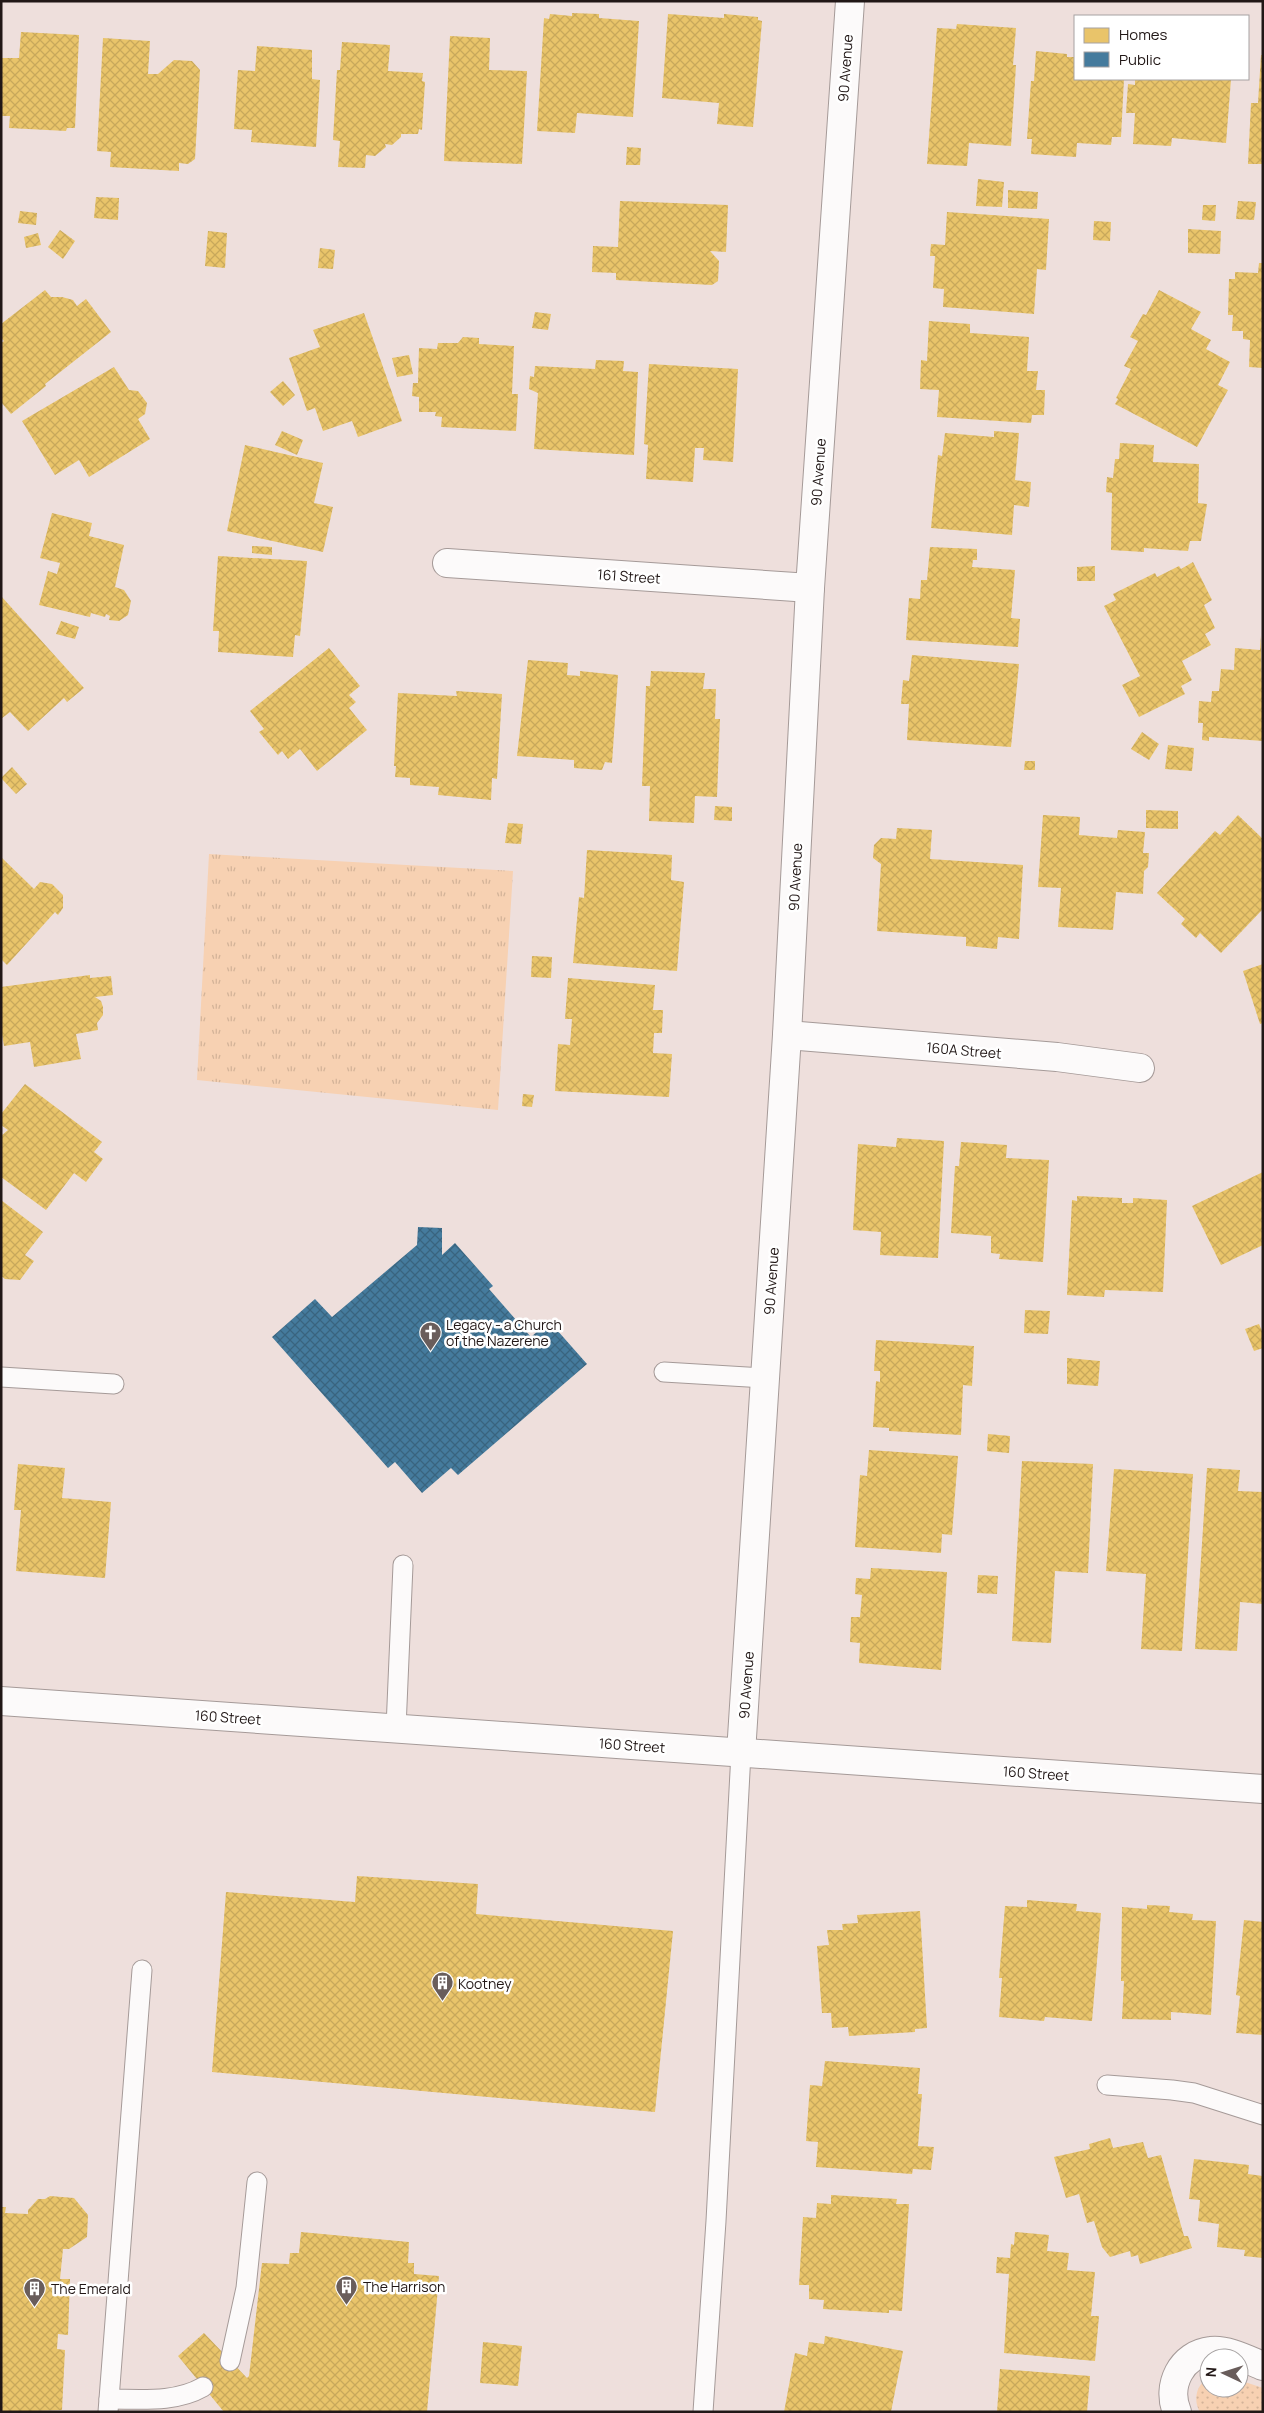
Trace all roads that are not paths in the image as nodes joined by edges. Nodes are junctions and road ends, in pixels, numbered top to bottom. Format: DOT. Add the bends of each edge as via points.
graph roads {
  1 [pos="850,1"];
  2 [pos="447,563"];
  3 [pos="810,588"];
  4 [pos="787,1035"];
  5 [pos="1140,1068"];
  6 [pos="664,1372"];
  7 [pos="1,1377"];
  8 [pos="765,1378"];
  9 [pos="114,1384"];
  10 [pos="403,1565"];
  11 [pos="1,1701"];
  12 [pos="396,1728"];
  13 [pos="742,1752"];
  14 [pos="1263,1789"];
  15 [pos="142,1970"];
  16 [pos="1107,2086"];
  17 [pos="1263,2114"];
  18 [pos="257,2182"];
  19 [pos="230,2361"];
  20 [pos="1263,2366"];
  21 [pos="203,2386"];
  22 [pos="108,2405"];
  23 [pos="703,2412"];
  24 [pos="1177,2412"];
  1 -- 3 [label="street, 90 Avenue"];
  2 -- 3 [label="street, 161 Street"];
  3 -- 4 [label="street, 90 Avenue"];
  4 -- 5 [label="street, 160A Street"];
  4 -- 8 [label="street, 90 Avenue"];
  6 -- 8 [label="lane"];
  7 -- 9 [label="lane"];
  8 -- 13 [label="street, 90 Avenue"];
  10 -- 12 [label="lane"];
  11 -- 12 [label="street, 160 Street"];
  12 -- 13 [label="street, 160 Street"];
  13 -- 14 [label="street, 160 Street"];
  13 -- 23 [label="lane"];
  15 -- 22 [label="lane"];
  16 -- 17 [label="lane" via="1194,2093"];
  18 -- 19 [label="lane" via="246,2288"];
  20 -- 24 [label="street" via="1211,2351 1195,2356 1175,2378 1172,2393"];
  21 -- 22 [label="lane" via="188,2396"];
}
